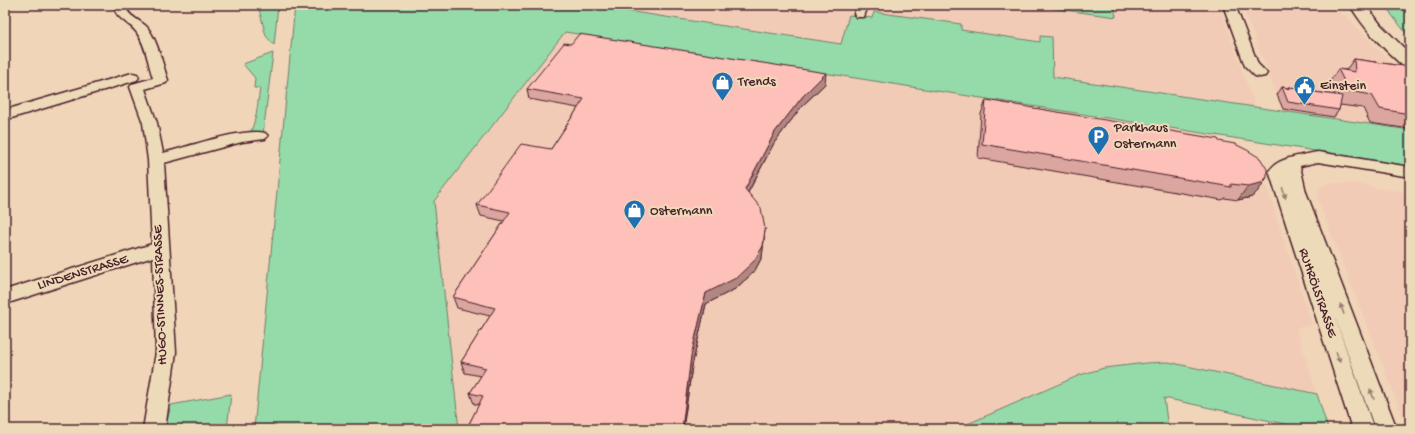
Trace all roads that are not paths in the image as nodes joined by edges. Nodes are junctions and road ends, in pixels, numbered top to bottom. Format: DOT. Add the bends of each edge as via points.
graph roads {
  1 [pos="119,5"];
  2 [pos="1229,5"];
  3 [pos="1358,5"];
  4 [pos="1410,62"];
  5 [pos="1260,73"];
  6 [pos="134,82"];
  7 [pos="5,115"];
  8 [pos="260,136"];
  9 [pos="156,160"];
  10 [pos="1291,163"];
  11 [pos="1410,172"];
  12 [pos="1410,182"];
  13 [pos="161,248"];
  14 [pos="5,297"];
  15 [pos="154,429"];
  16 [pos="1363,429"];
  17 [pos="1386,429"];
  1 -- 6 [label="street" via="126,18 144,34 161,80"];
  2 -- 5 [label="street" via="1252,66"];
  3 -- 4 [label="main road" via="1378,32"];
  6 -- 7 [label="street"];
  6 -- 9 [label="street, HUGO-STINNES-STRASSE" via="150,123"];
  8 -- 9 [label="street" via="242,137"];
  9 -- 13 [label="street, HUGO-STINNES-STRASSE"];
  10 -- 11 [label="street, RUHRÖLSTRASSE" via="1318,157"];
  10 -- 12 [label="street"];
  10 -- 16 [label="street, RUHRÖLSTRASSE, one-way" via="1277,171"];
  17 -- 10 [label="street, RUHRÖLSTRASSE, one-way" via="1298,192"];
  13 -- 14 [label="street, LINDENSTRASSE"];
  13 -- 15 [label="street, HUGO-STINNES-STRASSE" via="166,352"];
}
